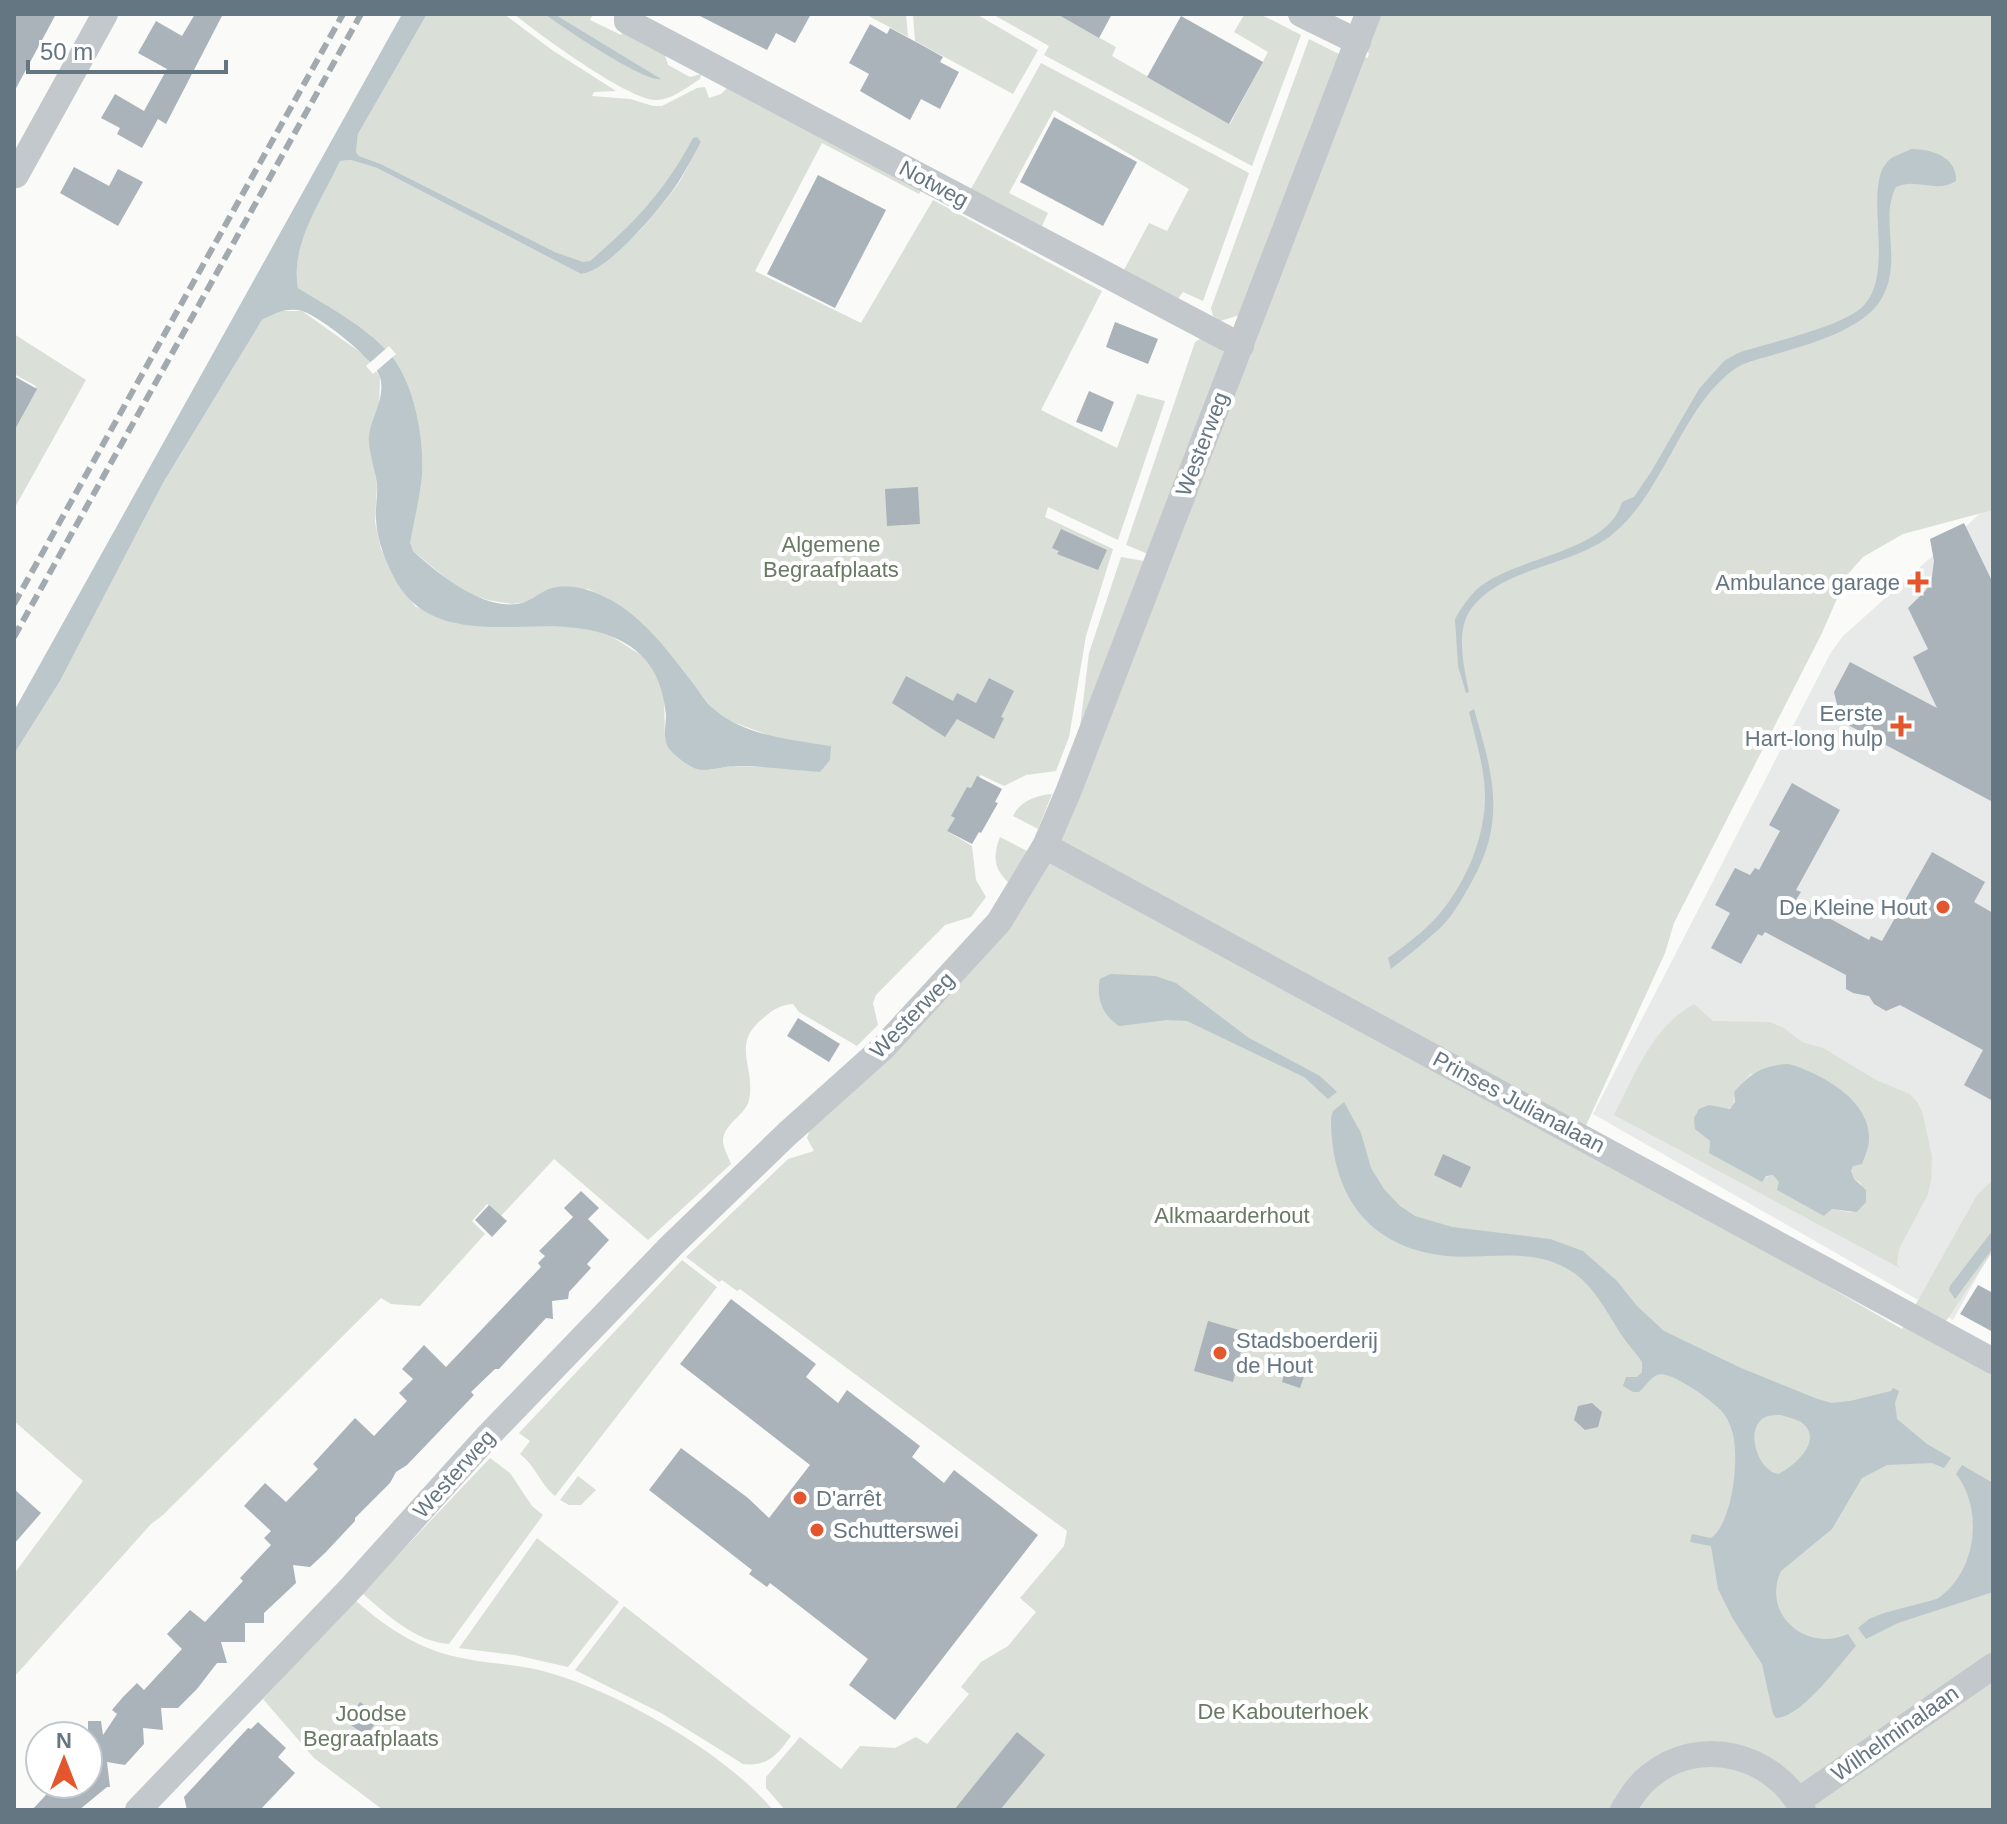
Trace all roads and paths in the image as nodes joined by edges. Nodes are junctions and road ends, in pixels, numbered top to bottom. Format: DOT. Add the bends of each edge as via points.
graph roads {
  1 [pos="105,14"];
  2 [pos="1301,14"];
  3 [pos="1368,14"];
  4 [pos="627,18"];
  5 [pos="1358,42"];
  6 [pos="16,175"];
  7 [pos="1241,346"];
  8 [pos="1045,846"];
  9 [pos="1993,1361"];
  10 [pos="1993,1666"];
  11 [pos="1801,1805"];
  12 [pos="138,1810"];
  13 [pos="1623,1810"];
  1 -- 6 [label="street"];
  2 -- 5 [label="street"];
  3 -- 5 [label="street, Westerweg"];
  4 -- 7 [label="street, Notweg"];
  5 -- 7 [label="street, Westerweg"];
  7 -- 8 [label="street, Westerweg"];
  8 -- 9 [label="street, Prinses Julianalaan"];
  8 -- 12 [label="street, Westerweg" via="999,922 884,1047 660,1258"];
  10 -- 11 [label="street, Wilhelminalaan"];
  11 -- 13 [label="street, Wilhelminalaan" via="1771,1772 1734,1755 1712,1753 1668,1764 1641,1784"];
}
